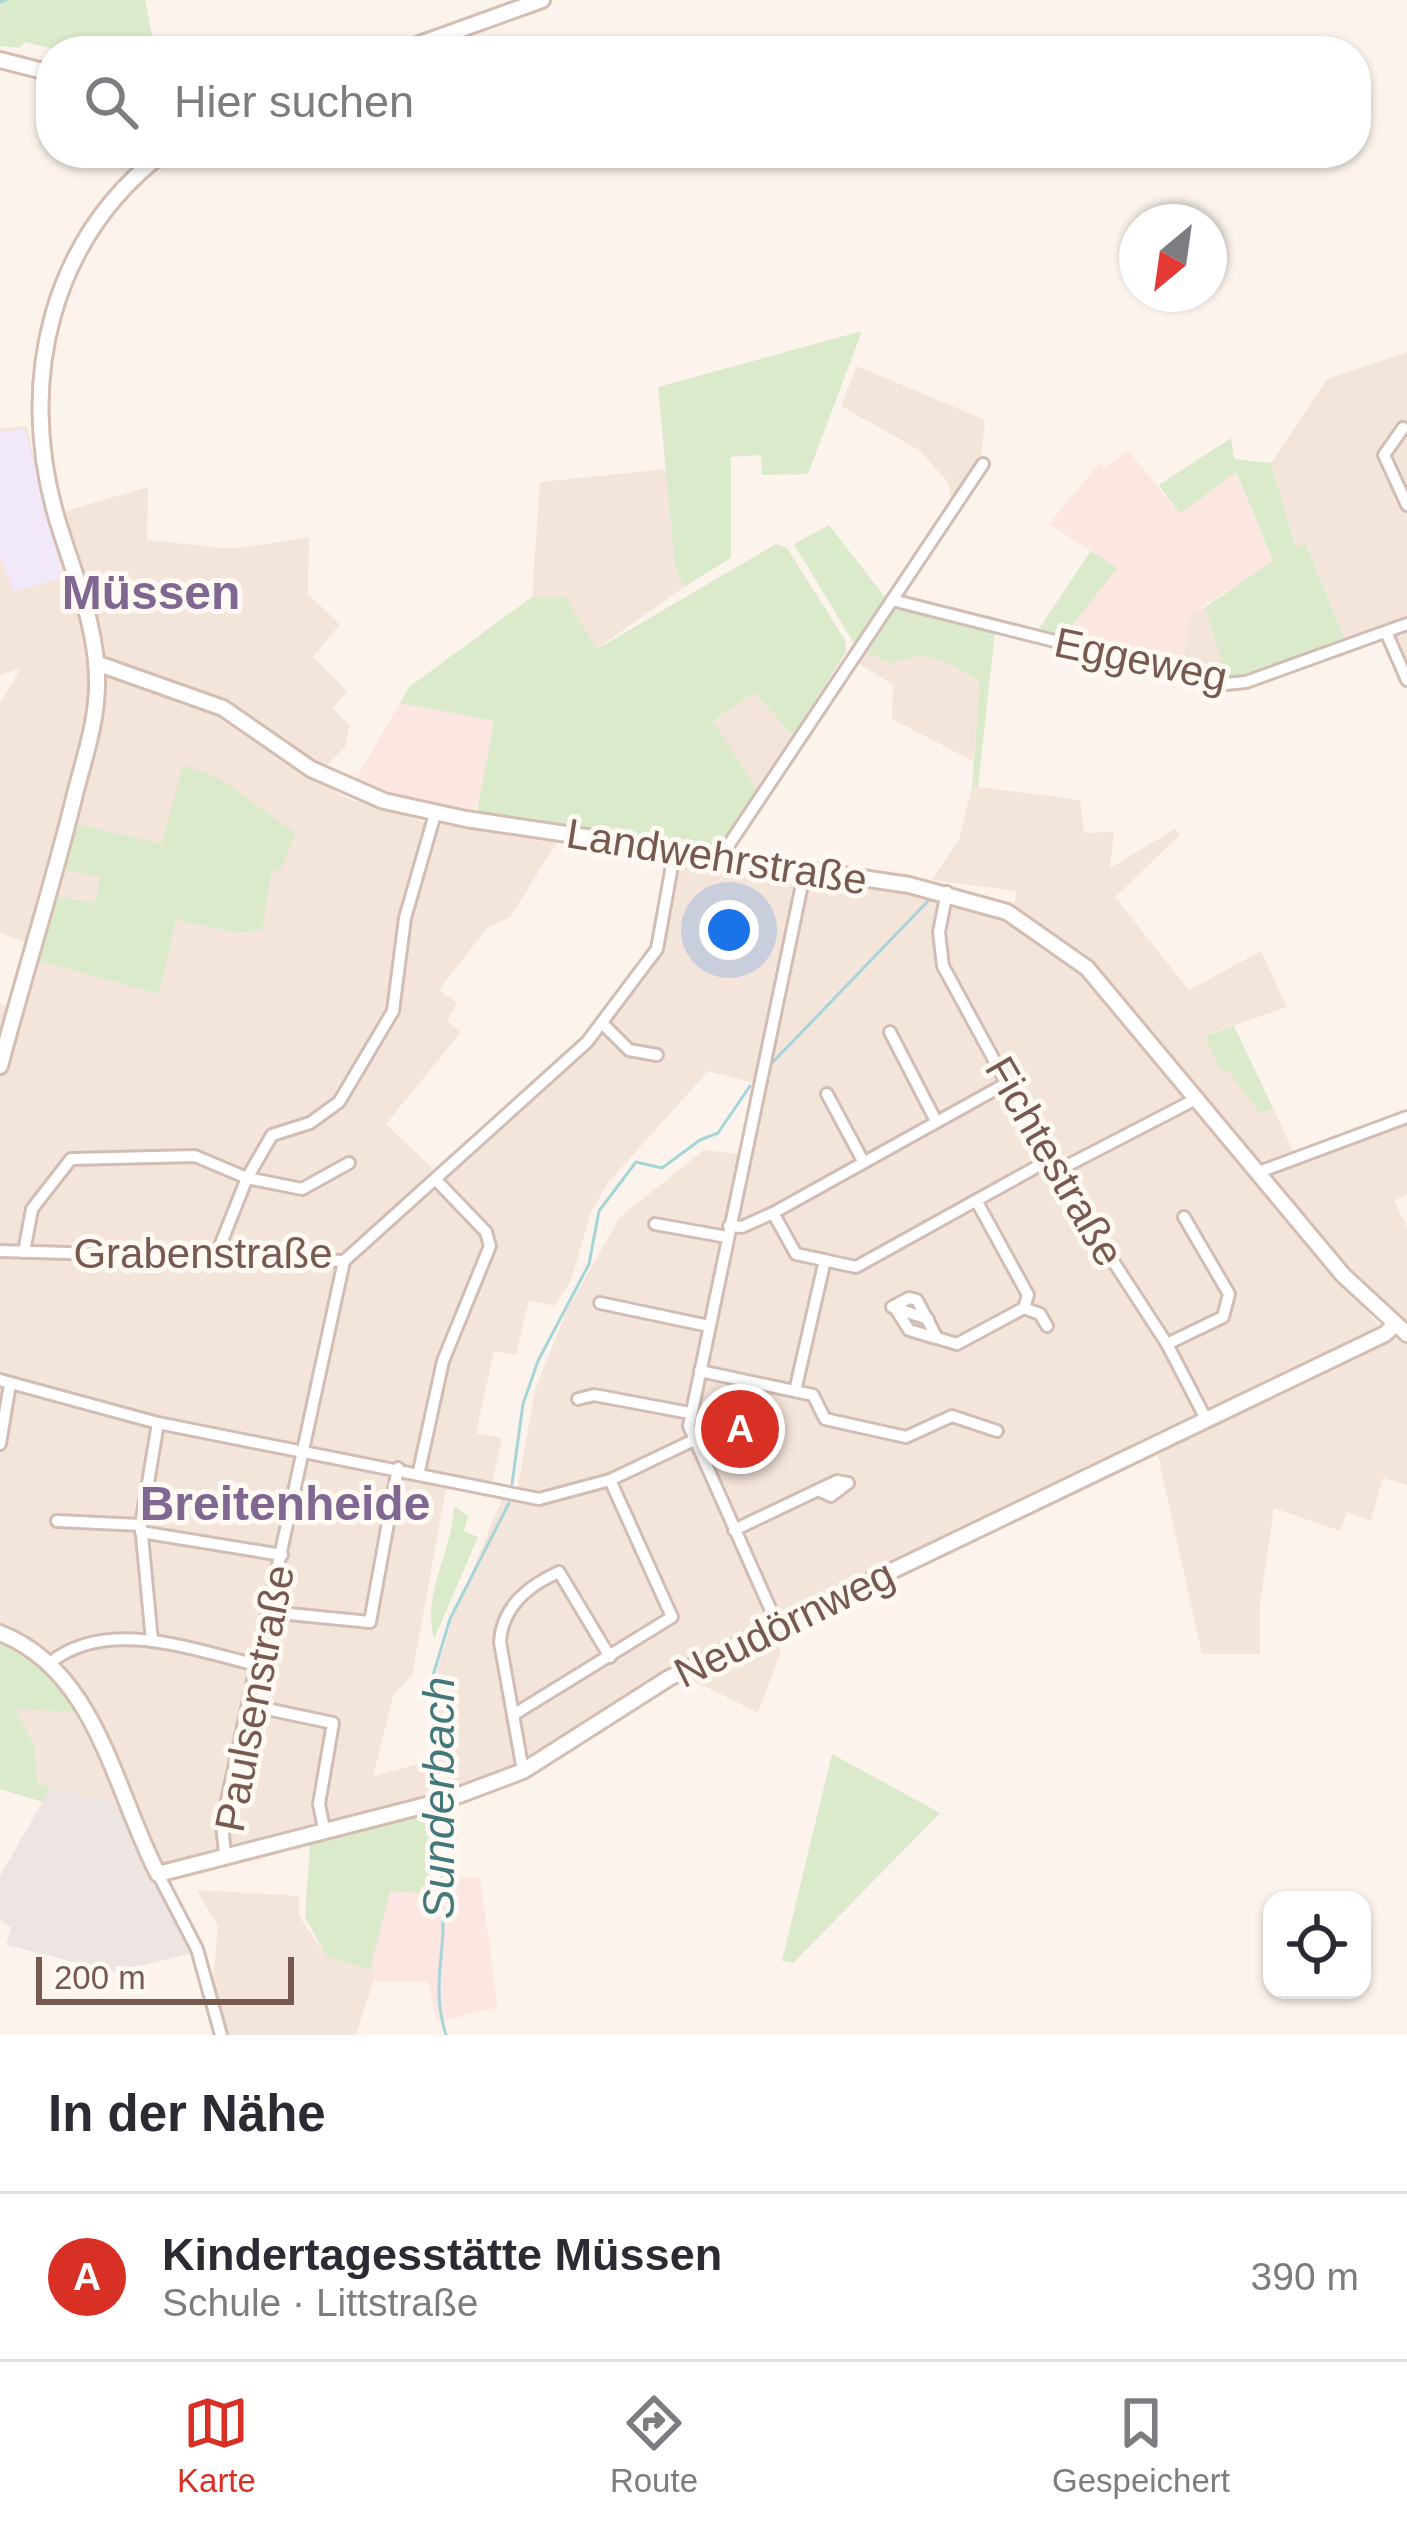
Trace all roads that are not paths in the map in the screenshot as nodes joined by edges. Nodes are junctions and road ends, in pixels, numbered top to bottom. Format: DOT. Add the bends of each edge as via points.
graph roads {
  1 [pos="542,0"];
  2 [pos="442,36"];
  3 [pos="0,60"];
  4 [pos="36,69"];
  5 [pos="144,168"];
  6 [pos="1403,428"];
  7 [pos="983,464"];
  8 [pos="1407,505"];
  9 [pos="892,601"];
  10 [pos="1407,624"];
  11 [pos="1386,632"];
  12 [pos="96,663"];
  13 [pos="1407,680"];
  14 [pos="435,814"];
  15 [pos="675,849"];
  16 [pos="722,855"];
  17 [pos="805,870"];
  18 [pos="946,892"];
  19 [pos="602,1023"];
  20 [pos="890,1032"];
  21 [pos="657,1055"];
  22 [pos="0,1066"];
  23 [pos="1007,1083"];
  24 [pos="827,1094"];
  25 [pos="1196,1099"];
  26 [pos="1407,1117"];
  27 [pos="936,1121"];
  28 [pos="863,1162"];
  29 [pos="349,1163"];
  30 [pos="1052,1166"];
  31 [pos="1258,1172"];
  32 [pos="247,1178"];
  33 [pos="437,1181"];
  34 [pos="977,1202"];
  35 [pos="773,1213"];
  36 [pos="1184,1217"];
  37 [pos="655,1224"];
  38 [pos="728,1231"];
  39 [pos="0,1251"];
  40 [pos="24,1252"];
  41 [pos="216,1256"];
  42 [pos="826,1260"];
  43 [pos="344,1262"];
  44 [pos="1026,1301"];
  45 [pos="600,1304"];
  46 [pos="924,1317"];
  47 [pos="709,1326"];
  48 [pos="1047,1326"];
  49 [pos="1401,1329"];
  50 [pos="914,1332"];
  51 [pos="937,1338"];
  52 [pos="1167,1344"];
  53 [pos="700,1371"];
  54 [pos="5,1382"];
  55 [pos="795,1391"];
  56 [pos="578,1400"];
  57 [pos="690,1413"];
  58 [pos="1206,1420"];
  59 [pos="158,1423"];
  60 [pos="997,1431"];
  61 [pos="692,1441"];
  62 [pos="0,1444"];
  63 [pos="306,1450"];
  64 [pos="398,1468"];
  65 [pos="418,1471"];
  66 [pos="610,1480"];
  67 [pos="818,1490"];
  68 [pos="57,1521"];
  69 [pos="141,1528"];
  70 [pos="734,1530"];
  71 [pos="282,1555"];
  72 [pos="269,1612"];
  73 [pos="777,1624"];
  74 [pos="0,1633"];
  75 [pos="152,1641"];
  76 [pos="610,1657"];
  77 [pos="51,1662"];
  78 [pos="257,1664"];
  79 [pos="248,1705"];
  80 [pos="512,1715"];
  81 [pos="523,1771"];
  82 [pos="324,1829"];
  83 [pos="225,1854"];
  84 [pos="158,1874"];
  85 [pos="221,2035"];
  1 -- 2 [label="street"];
  3 -- 4 [label="street"];
  5 -- 12 [label="street" via="84,238 40,362 46,478"];
  6 -- 8 [label="street" via="1384,455"];
  7 -- 9 [label="street"];
  9 -- 11 [label="street, Eggeweg" via="1225,684"];
  9 -- 16 [label="street"];
  10 -- 11 [label="street, Eggeweg"];
  11 -- 13 [label="street"];
  12 -- 14 [label="street, Landwehrstraße" via="224,708 350,791"];
  12 -- 22 [label="street" via="89,740"];
  14 -- 15 [label="street, Landwehrstraße"];
  14 -- 32 [label="street" via="405,919 393,1011 339,1102 310,1123 272,1135"];
  15 -- 16 [label="street, Landwehrstraße"];
  15 -- 19 [label="street, Grabenstraße" via="657,949"];
  16 -- 17 [label="street, Landwehrstraße"];
  17 -- 18 [label="street, Landwehrstraße"];
  17 -- 38 [label="street"];
  18 -- 23 [label="street, Fichtestraße" via="943,966"];
  18 -- 25 [label="street, Landwehrstraße" via="1007,912 1066,948"];
  19 -- 21 [label="street" via="628,1050"];
  19 -- 33 [label="street, Grabenstraße"];
  20 -- 27 [label="street"];
  23 -- 27 [label="street"];
  23 -- 30 [label="street, Fichtestraße"];
  24 -- 28 [label="street"];
  25 -- 30 [label="street"];
  25 -- 31 [label="street, Landwehrstraße"];
  26 -- 31 [label="street"];
  27 -- 28 [label="street"];
  28 -- 35 [label="street"];
  29 -- 32 [label="street" via="302,1189"];
  30 -- 34 [label="street"];
  30 -- 52 [label="street, Fichtestraße"];
  31 -- 49 [label="street, Landwehrstraße" via="1343,1275"];
  32 -- 40 [label="street" via="195,1156 71,1159 32,1209"];
  32 -- 41 [label="street"];
  33 -- 43 [label="street, Grabenstraße"];
  33 -- 65 [label="street" via="490,1246 443,1360"];
  34 -- 42 [label="street" via="856,1267"];
  34 -- 44 [label="street"];
  35 -- 38 [label="street"];
  35 -- 42 [label="street" via="796,1254"];
  36 -- 52 [label="street" via="1229,1294 1223,1317"];
  37 -- 38 [label="street"];
  38 -- 47 [label="street"];
  39 -- 40 [label="street, Grabenstraße"];
  40 -- 41 [label="street, Grabenstraße"];
  41 -- 43 [label="street, Grabenstraße"];
  42 -- 55 [label="street"];
  43 -- 63 [label="street, Paulsenstraße"];
  44 -- 48 [label="street"];
  44 -- 51 [label="street" via="957,1344"];
  45 -- 47 [label="street"];
  46 -- 50 [label="street"];
  46 -- 50 [label="street" via="917,1300 894,1307"];
  46 -- 51 [label="street"];
  47 -- 53 [label="street"];
  49 -- 58 [label="street, Neudörnweg"];
  50 -- 51 [label="street"];
  52 -- 58 [label="street, Fichtestraße"];
  53 -- 55 [label="street"];
  53 -- 57 [label="street"];
  54 -- 59 [label="street"];
  54 -- 62 [label="street"];
  55 -- 60 [label="street" via="813,1395 825,1419 906,1437 952,1416"];
  56 -- 57 [label="street" via="594,1395"];
  57 -- 61 [label="street"];
  58 -- 73 [label="street, Neudörnweg"];
  59 -- 63 [label="street"];
  59 -- 69 [label="street"];
  61 -- 66 [label="street"];
  61 -- 70 [label="street"];
  63 -- 64 [label="street"];
  63 -- 71 [label="street, Paulsenstraße"];
  64 -- 65 [label="street"];
  64 -- 72 [label="street" via="370,1622"];
  65 -- 66 [label="street" via="552,1499"];
  66 -- 76 [label="street" via="672,1614"];
  67 -- 70 [label="street"];
  68 -- 69 [label="street"];
  69 -- 71 [label="street"];
  69 -- 75 [label="street"];
  70 -- 73 [label="street"];
  71 -- 72 [label="street, Paulsenstraße"];
  72 -- 78 [label="street, Paulsenstraße"];
  73 -- 81 [label="street, Neudörnweg" via="669,1678"];
  74 -- 77 [label="street"];
  75 -- 77 [label="street" via="78,1645"];
  75 -- 78 [label="street"];
  76 -- 80 [label="street"];
  76 -- 80 [label="street" via="555,1572 516,1600 502,1624"];
  77 -- 84 [label="street" via="82,1701"];
  78 -- 79 [label="street, Paulsenstraße"];
  79 -- 82 [label="street" via="334,1723 319,1804"];
  79 -- 83 [label="street, Paulsenstraße" via="222,1824"];
  80 -- 81 [label="street"];
  81 -- 82 [label="street, Neudörnweg"];
  82 -- 83 [label="street, Neudörnweg"];
  83 -- 84 [label="street, Neudörnweg"];
  84 -- 85 [label="street" via="197,1949"];
}
